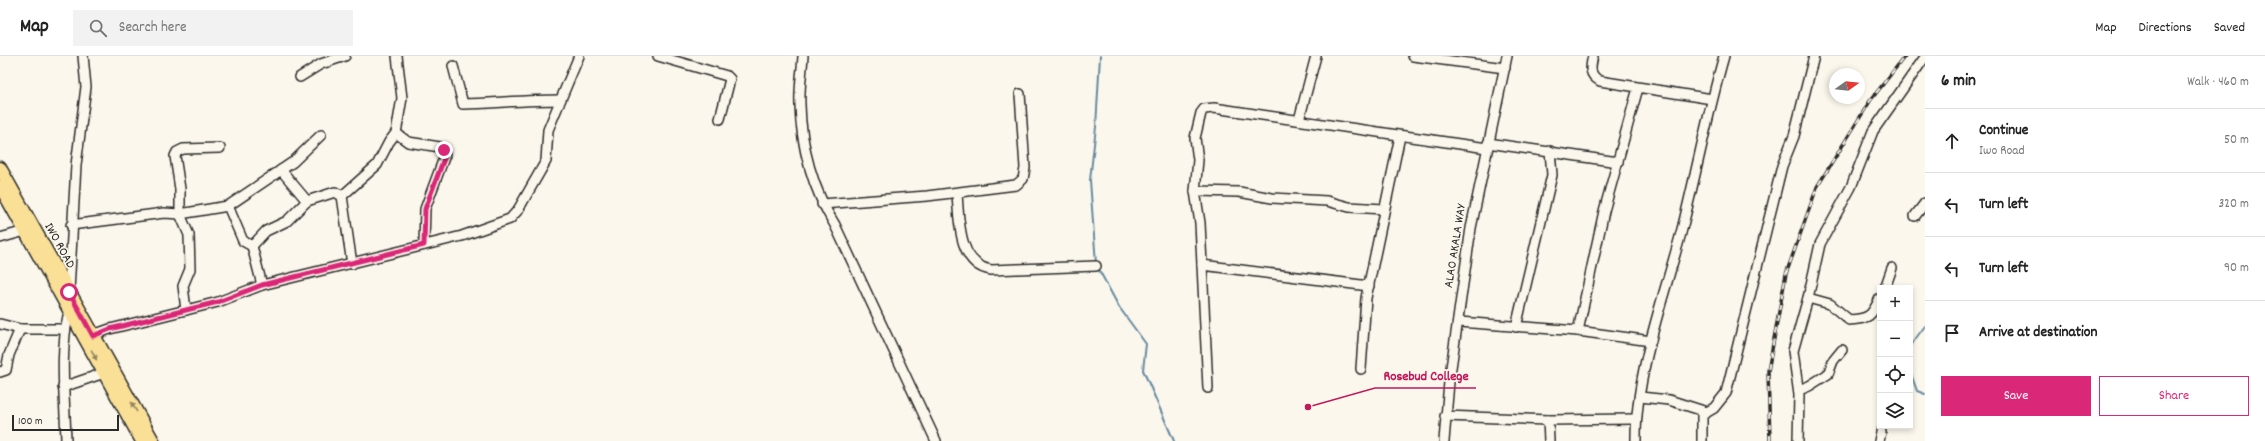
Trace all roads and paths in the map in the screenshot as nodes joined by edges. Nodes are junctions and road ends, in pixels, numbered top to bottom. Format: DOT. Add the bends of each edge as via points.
graph roads {
  1 [pos="83,56"];
  2 [pos="345,56"];
  3 [pos="397,56"];
  4 [pos="658,56"];
  5 [pos="803,56"];
  6 [pos="1316,56"];
  7 [pos="1413,56"];
  8 [pos="1507,56"];
  9 [pos="1593,56"];
  10 [pos="1724,56"];
  11 [pos="1814,56"];
  12 [pos="578,57"];
  13 [pos="1925,57"];
  14 [pos="453,66"];
  15 [pos="1505,68"];
  16 [pos="300,77"];
  17 [pos="1638,88"];
  18 [pos="1020,94"];
  19 [pos="1712,99"];
  20 [pos="560,100"];
  21 [pos="720,119"];
  22 [pos="1299,120"];
  23 [pos="396,133"];
  24 [pos="321,135"];
  25 [pos="1400,136"];
  26 [pos="1488,145"];
  27 [pos="220,148"];
  28 [pos="1550,151"];
  29 [pos="1618,162"];
  30 [pos="0,168"];
  31 [pos="282,170"];
  32 [pos="0,186"];
  33 [pos="1195,191"];
  34 [pos="957,193"];
  35 [pos="342,196"];
  36 [pos="307,200"];
  37 [pos="1925,203"];
  38 [pos="822,204"];
  39 [pos="228,206"];
  40 [pos="1384,209"];
  41 [pos="180,214"];
  42 [pos="1915,216"];
  43 [pos="71,225"];
  44 [pos="25,231"];
  45 [pos="0,238"];
  46 [pos="424,245"];
  47 [pos="252,246"];
  48 [pos="352,264"];
  49 [pos="1202,265"];
  50 [pos="1096,266"];
  51 [pos="1892,268"];
  52 [pos="262,285"];
  53 [pos="1886,285"];
  54 [pos="1370,286"];
  55 [pos="69,292"];
  56 [pos="1808,298"];
  57 [pos="1877,304"];
  58 [pos="70,310"];
  59 [pos="186,310"];
  60 [pos="1459,322"];
  61 [pos="0,324"];
  62 [pos="1516,326"];
  63 [pos="65,329"];
  64 [pos="20,330"];
  65 [pos="1578,331"];
  66 [pos="93,336"];
  67 [pos="1651,341"];
  68 [pos="1842,350"];
  69 [pos="1362,369"];
  70 [pos="0,372"];
  71 [pos="104,373"];
  72 [pos="63,387"];
  73 [pos="1208,388"];
  74 [pos="1799,390"];
  75 [pos="1640,398"];
  76 [pos="1707,412"];
  77 [pos="1446,416"];
  78 [pos="1636,419"];
  79 [pos="1548,420"];
  80 [pos="66,441"];
  81 [pos="142,441"];
  82 [pos="153,441"];
  83 [pos="936,441"];
  84 [pos="1444,441"];
  85 [pos="1549,441"];
  86 [pos="1636,441"];
  87 [pos="1702,441"];
  88 [pos="1798,441"];
  1 -- 43 [label="street" via="86,87"];
  2 -- 16 [label="street" via="321,64"];
  3 -- 23 [label="street" via="402,98"];
  4 -- 21 [label="street" via="730,79"];
  5 -- 38 [label="street" via="800,105 804,143"];
  6 -- 22 [label="street"];
  7 -- 15 [label="street"];
  8 -- 15 [label="street, ALAO AKALA WAY"];
  9 -- 17 [label="street" via="1590,72 1593,77 1600,81"];
  10 -- 19 [label="street"];
  11 -- 76 [label="street" via="1794,136 1782,166 1726,394"];
  12 -- 20 [label="street"];
  13 -- 56 [label="street" via="1873,131 1851,187 1820,244"];
  14 -- 20 [label="street" via="463,104"];
  15 -- 26 [label="street, ALAO AKALA WAY"];
  17 -- 19 [label="street"];
  17 -- 29 [label="street"];
  18 -- 34 [label="street" via="1025,168 1023,179 1010,187"];
  19 -- 67 [label="street" via="1684,222"];
  20 -- 46 [label="street" via="548,130 546,161 514,215 462,236"];
  22 -- 25 [label="street"];
  22 -- 33 [label="street" via="1214,108 1204,109 1196,128 1198,160"];
  23 -- 35 [label="street" via="377,165"];
  23 -- 46 [label="street" via="408,142 440,147 446,155 425,209"];
  24 -- 31 [label="street"];
  25 -- 26 [label="street"];
  25 -- 40 [label="street"];
  26 -- 28 [label="street"];
  26 -- 60 [label="street, ALAO AKALA WAY" via="1471,228"];
  27 -- 41 [label="street" via="183,149 177,152 175,156 180,189"];
  28 -- 29 [label="street"];
  28 -- 62 [label="street" via="1552,175"];
  29 -- 65 [label="street" via="1604,211"];
  30 -- 55 [label="main road, IWO ROAD"];
  31 -- 36 [label="street"];
  31 -- 39 [label="street"];
  32 -- 44 [label="main road, IWO ROAD"];
  33 -- 40 [label="street" via="1239,192 1272,198 1327,201 1349,207"];
  33 -- 49 [label="street"];
  34 -- 38 [label="street"];
  34 -- 50 [label="street" via="964,244 980,268 991,270"];
  35 -- 36 [label="street" via="335,192"];
  35 -- 48 [label="street" via="342,211"];
  36 -- 47 [label="street" via="287,221 266,231"];
  37 -- 42 [label="street"];
  38 -- 83 [label="street" via="835,225"];
  39 -- 41 [label="street"];
  39 -- 47 [label="street" via="243,241"];
  40 -- 54 [label="street"];
  41 -- 43 [label="street" via="164,213"];
  41 -- 59 [label="street" via="189,235 190,269 183,286"];
  43 -- 55 [label="street"];
  44 -- 45 [label="street"];
  44 -- 58 [label="main road, IWO ROAD"];
  46 -- 48 [label="street"];
  47 -- 52 [label="street"];
  48 -- 52 [label="street"];
  49 -- 54 [label="street"];
  49 -- 73 [label="street"];
  51 -- 53 [label="street"];
  52 -- 59 [label="street" via="218,302"];
  54 -- 69 [label="street" via="1366,298"];
  55 -- 66 [label="main road, IWO ROAD"];
  56 -- 57 [label="street" via="1830,304 1849,320 1867,317"];
  56 -- 74 [label="street" via="1793,351"];
  58 -- 63 [label="street"];
  58 -- 71 [label="main road, IWO ROAD, one-way"];
  59 -- 66 [label="street" via="110,329"];
  60 -- 62 [label="street"];
  60 -- 77 [label="street, ALAO AKALA WAY"];
  61 -- 64 [label="street"];
  62 -- 65 [label="street"];
  63 -- 64 [label="street"];
  63 -- 72 [label="street"];
  64 -- 70 [label="street" via="9,355 6,370"];
  65 -- 67 [label="street"];
  82 -- 66 [label="main road, IWO ROAD, one-way"];
  67 -- 75 [label="street"];
  68 -- 74 [label="street" via="1833,361 1828,374"];
  71 -- 72 [label="street"];
  71 -- 81 [label="main road, IWO ROAD"];
  72 -- 80 [label="street"];
  74 -- 88 [label="street"];
  75 -- 76 [label="street" via="1669,400"];
  75 -- 78 [label="street"];
  76 -- 87 [label="street" via="1702,414 1701,419"];
  77 -- 79 [label="street"];
  77 -- 84 [label="street, ALAO AKALA WAY"];
  78 -- 79 [label="street"];
  78 -- 86 [label="street"];
  79 -- 85 [label="street"];
}
